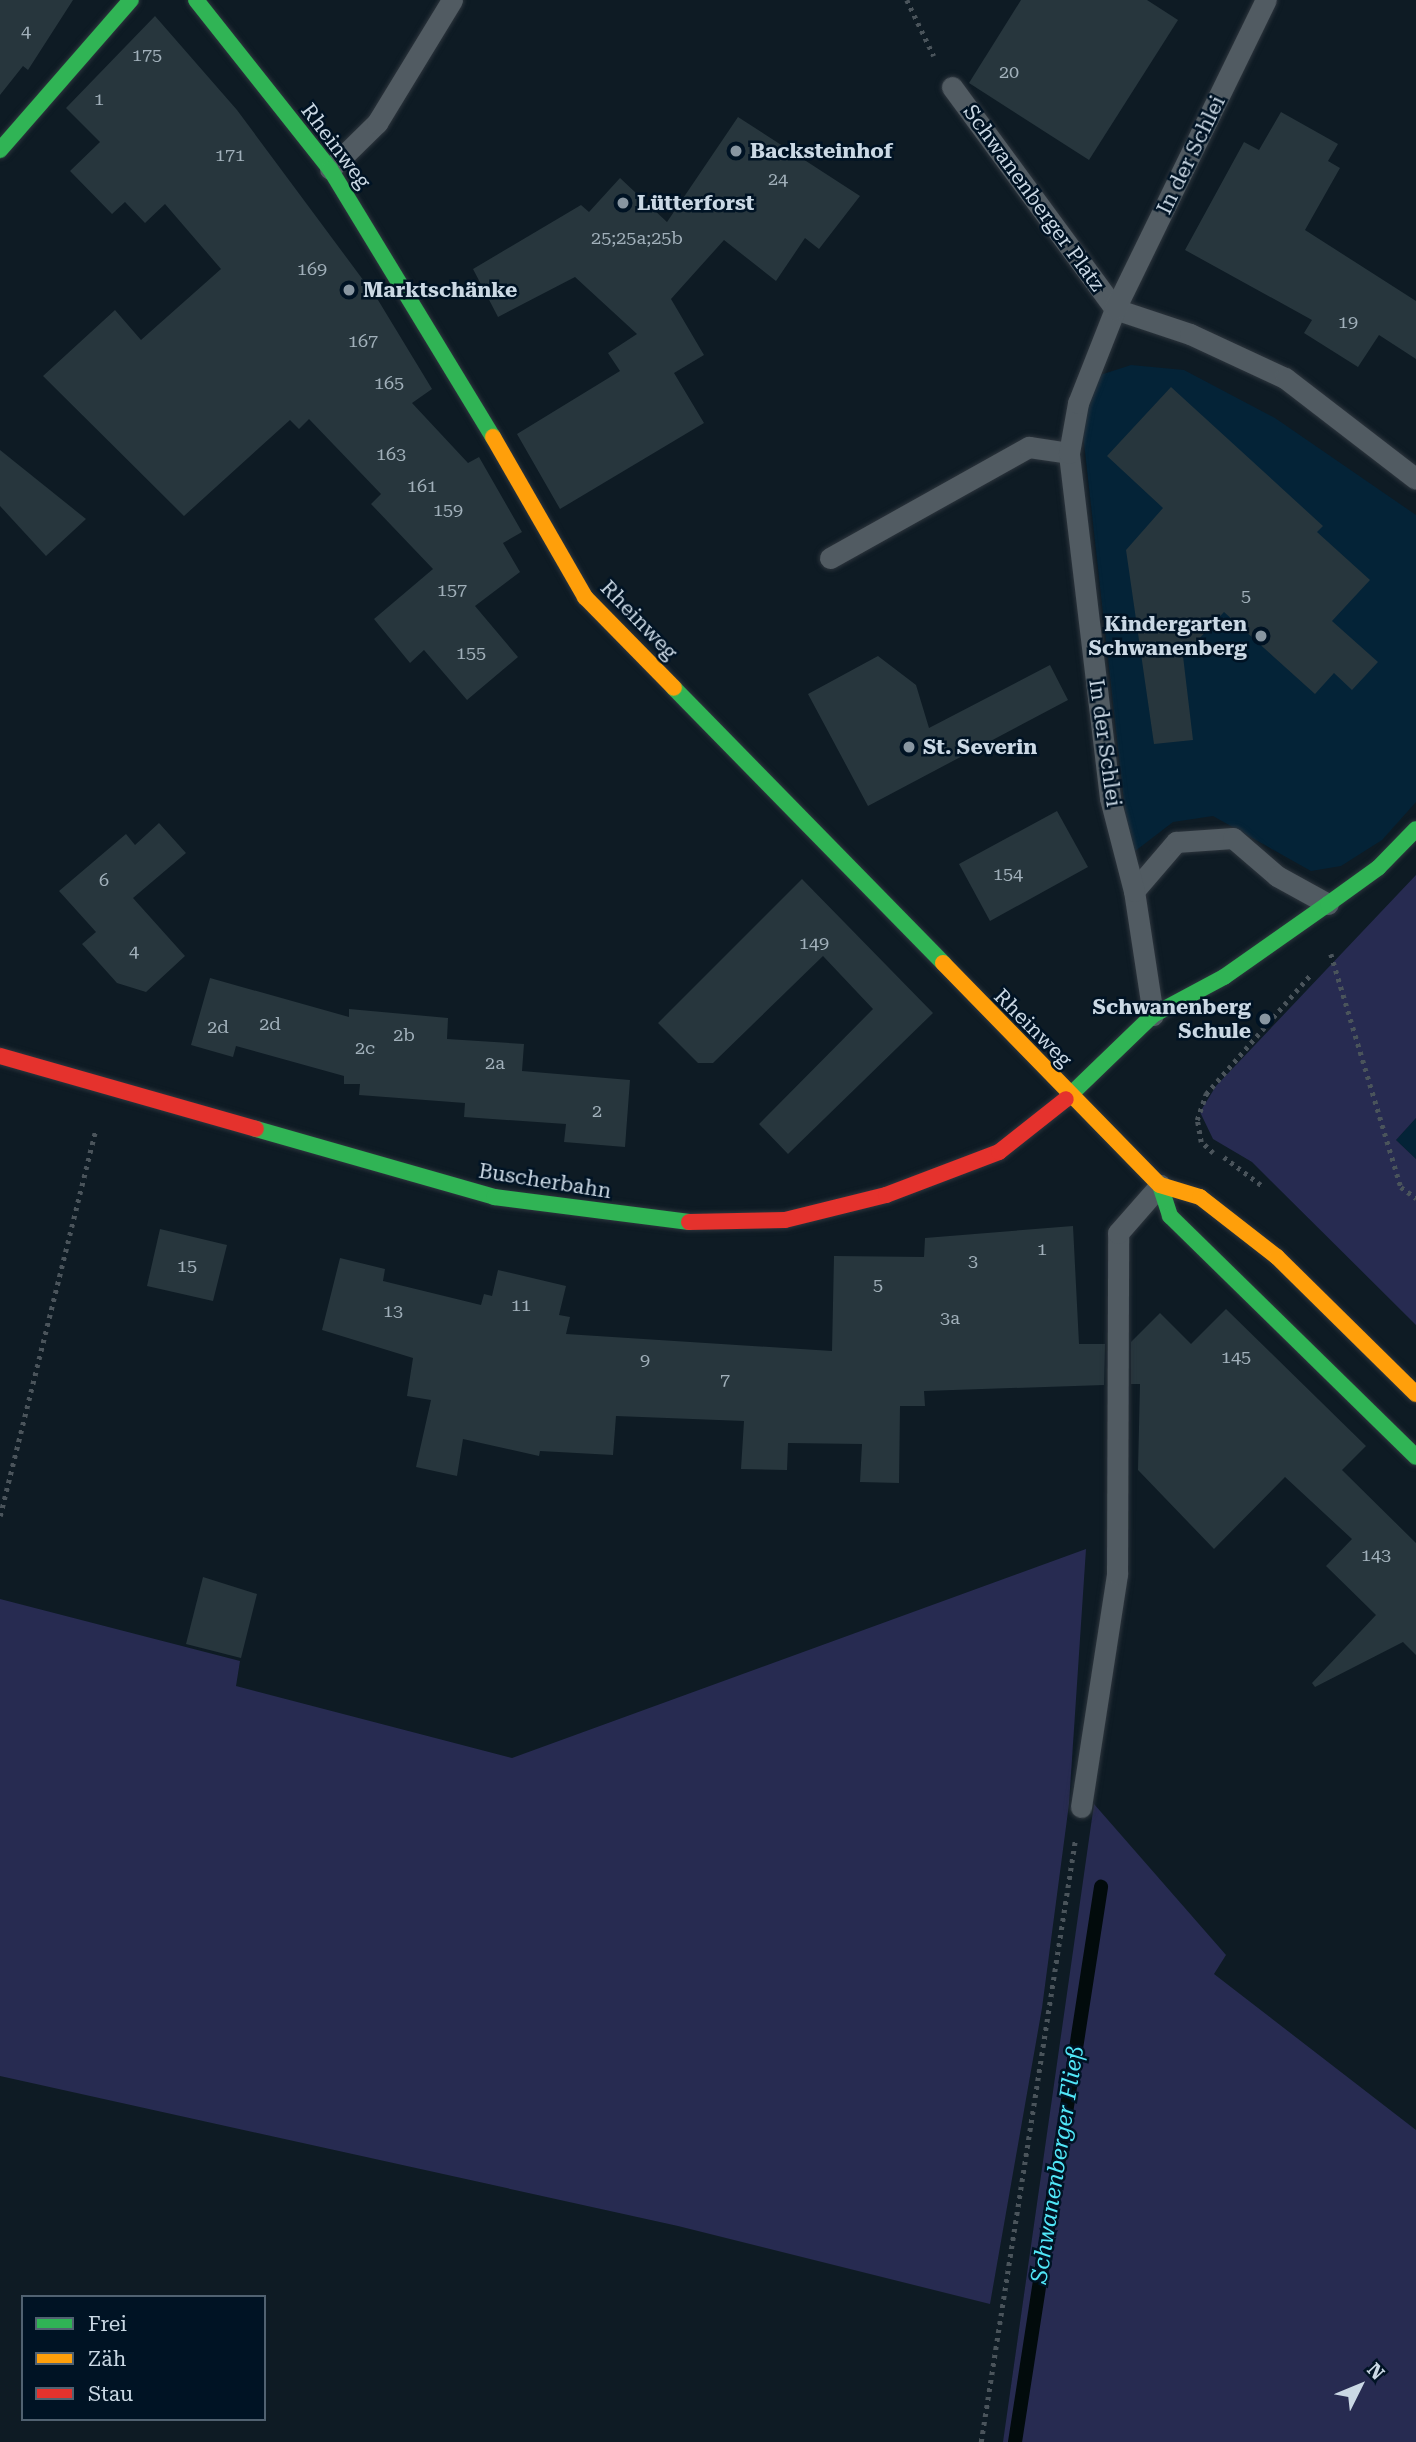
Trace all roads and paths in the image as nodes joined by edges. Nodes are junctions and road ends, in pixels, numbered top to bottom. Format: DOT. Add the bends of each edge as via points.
graph roads {
  1 [pos="131,0"];
  2 [pos="196,0"];
  3 [pos="452,0"];
  4 [pos="908,0"];
  5 [pos="1266,0"];
  6 [pos="918,27"];
  7 [pos="952,87"];
  8 [pos="0,150"];
  9 [pos="330,169"];
  10 [pos="1115,309"];
  11 [pos="1069,453"];
  12 [pos="1416,479"];
  13 [pos="831,558"];
  14 [pos="1416,829"];
  15 [pos="1134,891"];
  16 [pos="1328,904"];
  17 [pos="1339,945"];
  18 [pos="1331,954"];
  19 [pos="1323,962"];
  20 [pos="1315,971"];
  21 [pos="1153,1015"];
  22 [pos="0,1056"];
  23 [pos="106,1087"];
  24 [pos="1070,1096"];
  25 [pos="1160,1185"];
  26 [pos="1277,1198"];
  27 [pos="1416,1198"];
  28 [pos="1416,1394"];
  29 [pos="1416,1457"];
  30 [pos="0,1516"];
  31 [pos="1081,1807"];
  32 [pos="981,2442"];
  1 -- 8 [label="main road"];
  2 -- 9 [label="main road, Rheinweg"];
  3 -- 9 [label="lane" via="377,123"];
  4 -- 6 [label="path"];
  5 -- 10 [label="lane, In der Schlei"];
  7 -- 10 [label="lane, Schwanenberger Platz"];
  9 -- 24 [label="main road, Rheinweg" via="395,267 585,597"];
  10 -- 11 [label="lane, In der Schlei" via="1078,403"];
  10 -- 12 [label="lane" via="1190,334 1286,378"];
  11 -- 13 [label="lane" via="1029,447"];
  11 -- 15 [label="lane, In der Schlei" via="1110,798"];
  14 -- 16 [label="main road" via="1378,868"];
  15 -- 16 [label="lane" via="1176,842 1233,838 1277,876"];
  15 -- 21 [label="lane, In der Schlei"];
  16 -- 21 [label="main road" via="1224,976"];
  17 -- 18 [label="path"];
  18 -- 19 [label="path"];
  18 -- 27 [label="path" via="1401,1187"];
  20 -- 26 [label="path" via="1226,1068 1206,1094 1197,1120 1201,1142 1237,1160"];
  21 -- 24 [label="main road"];
  22 -- 23 [label="main road, Buscherbahn"];
  23 -- 24 [label="main road, Buscherbahn" via="494,1197 675,1222 785,1220 886,1195 999,1152"];
  23 -- 30 [label="path"];
  24 -- 25 [label="main road, Rheinweg"];
  25 -- 28 [label="main road, Rheinweg" via="1200,1196 1277,1257"];
  25 -- 29 [label="main road, Rheinweg" via="1170,1216"];
  25 -- 31 [label="lane" via="1118,1233 1117,1574"];
  31 -- 32 [label="path"];
}
